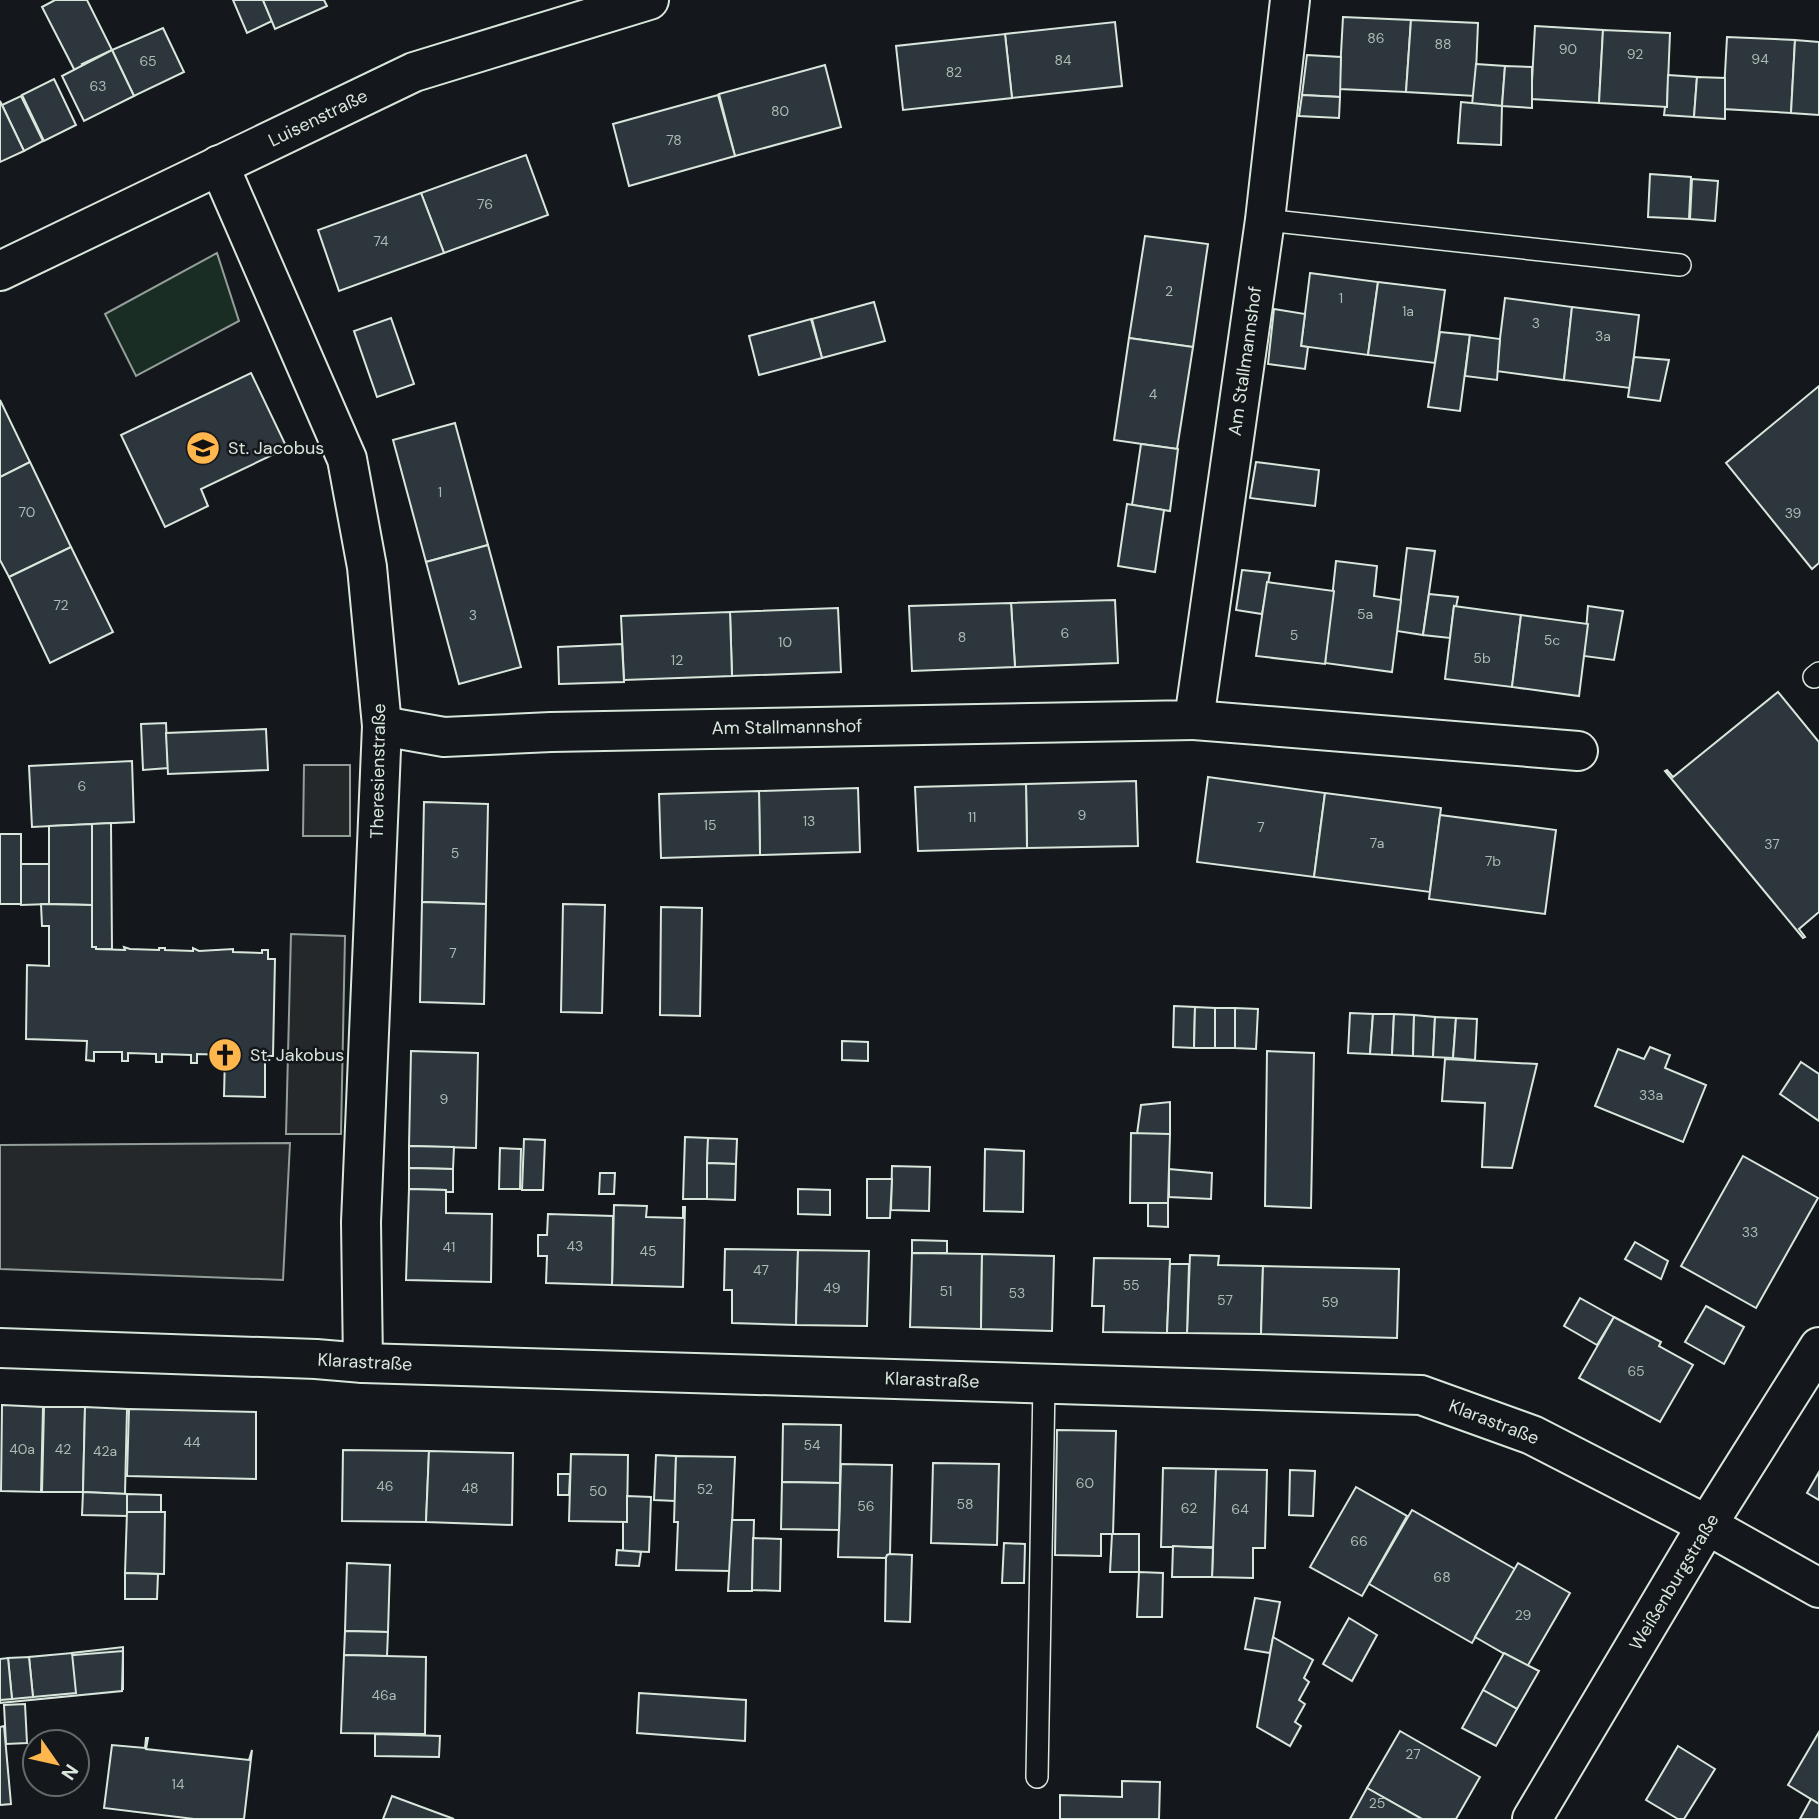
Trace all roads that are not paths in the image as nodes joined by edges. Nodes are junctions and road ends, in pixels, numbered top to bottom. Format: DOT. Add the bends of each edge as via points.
graph roads {
  1 [pos="649,0"];
  2 [pos="1290,0"];
  3 [pos="219,165"];
  4 [pos="1265,220"];
  5 [pos="1680,265"];
  6 [pos="0,271"];
  7 [pos="1194,720"];
  8 [pos="382,726"];
  9 [pos="1578,751"];
  10 [pos="1819,1347"];
  11 [pos="0,1348"];
  12 [pos="363,1363"];
  13 [pos="1044,1384"];
  14 [pos="1707,1525"];
  15 [pos="1819,1588"];
  16 [pos="1037,1777"];
  17 [pos="1532,1819"];
  1 -- 3 [label="street, Luisenstraße" via="414,72"];
  2 -- 4 [label="street, Am Stallmannshof"];
  3 -- 6 [label="street, Luisenstraße"];
  3 -- 8 [label="street, Theresienstraße" via="347,459 367,567"];
  4 -- 5 [label="lane"];
  4 -- 7 [label="street, Am Stallmannshof"];
  7 -- 8 [label="street, Am Stallmannshof" via="444,737"];
  7 -- 9 [label="street, Am Stallmannshof"];
  8 -- 12 [label="street, Theresienstraße" via="361,1222"];
  10 -- 14 [label="street, Weißenburgstraße"];
  11 -- 12 [label="street, Klarastraße"];
  12 -- 13 [label="street, Klarastraße"];
  13 -- 14 [label="street, Klarastraße" via="1420,1395 1532,1435"];
  13 -- 16 [label="lane"];
  14 -- 15 [label="street, Klarastraße"];
  14 -- 17 [label="street, Weißenburgstraße"];
}
